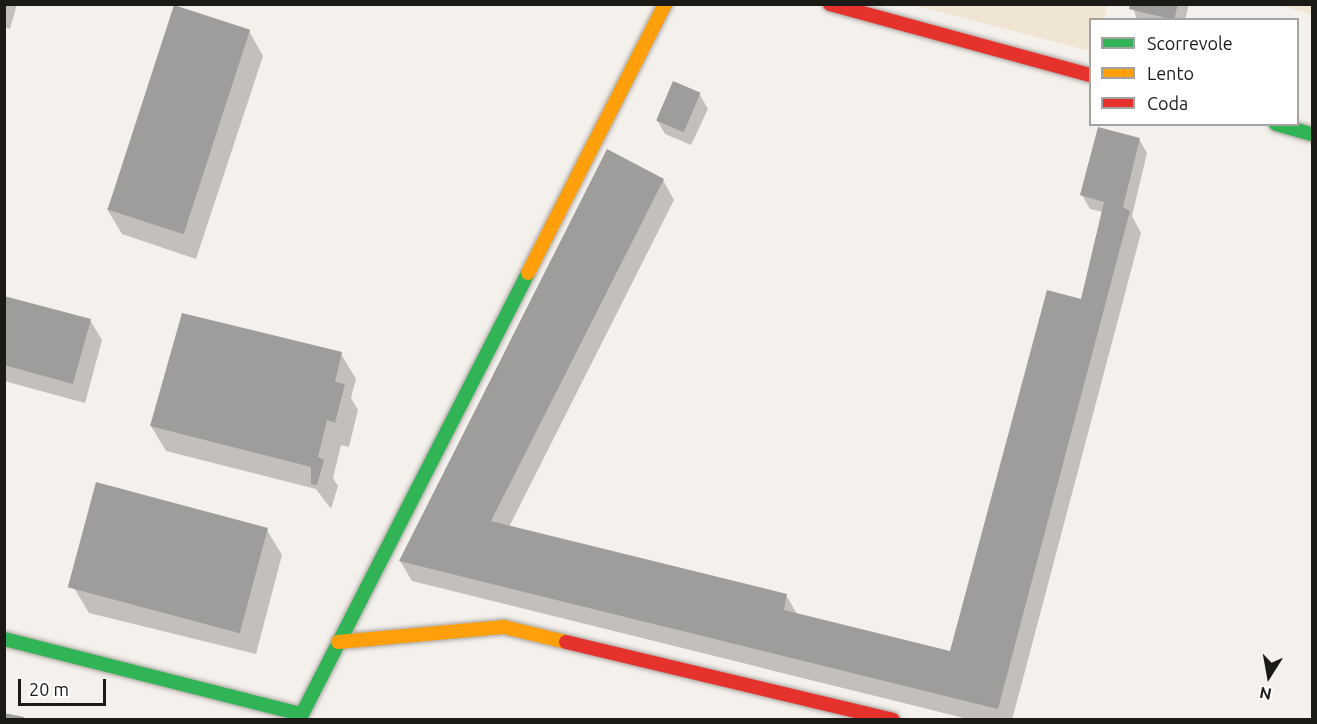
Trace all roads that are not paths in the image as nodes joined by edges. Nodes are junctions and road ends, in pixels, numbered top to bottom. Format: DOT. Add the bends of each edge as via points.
graph roads {
  1 [pos="665,4"];
  2 [pos="830,4"];
  3 [pos="1089,75"];
  4 [pos="1283,126"];
  5 [pos="1312,134"];
  6 [pos="4,639"];
  7 [pos="338,642"];
  8 [pos="300,717"];
  9 [pos="894,720"];
  1 -- 7 [label="street"];
  2 -- 3 [label="street"];
  4 -- 5 [label="street"];
  6 -- 8 [label="street"];
  7 -- 8 [label="street"];
  7 -- 9 [label="street" via="504,627"];
}
